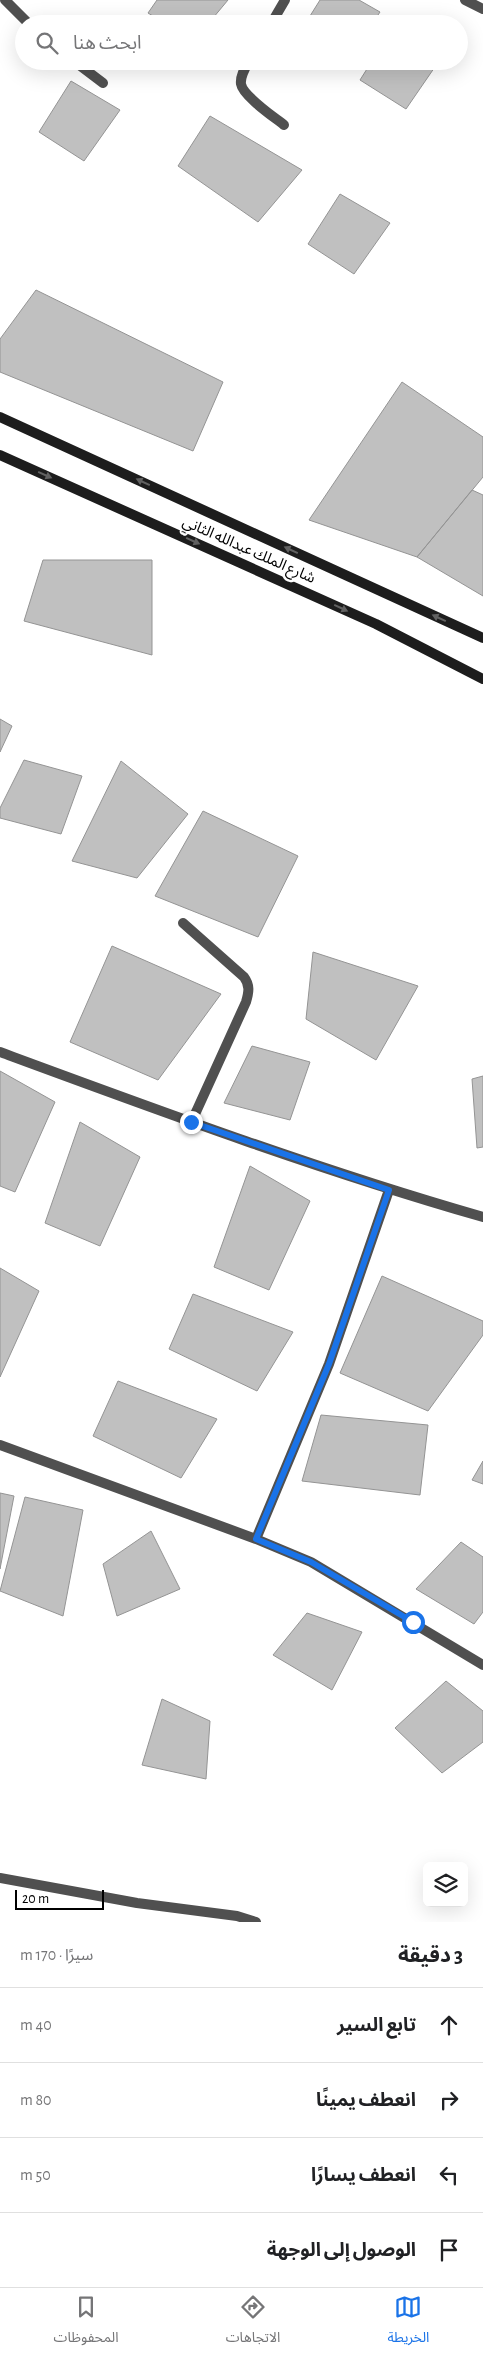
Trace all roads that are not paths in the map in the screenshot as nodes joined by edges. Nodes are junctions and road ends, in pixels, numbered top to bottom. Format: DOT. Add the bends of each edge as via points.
graph roads {
  1 [pos="6,0"];
  2 [pos="285,0"];
  3 [pos="465,0"];
  4 [pos="483,9"];
  5 [pos="20,15"];
  6 [pos="276,15"];
  7 [pos="86,70"];
  8 [pos="244,70"];
  9 [pos="103,83"];
  10 [pos="284,126"];
  11 [pos="0,417"];
  12 [pos="0,455"];
  13 [pos="483,638"];
  14 [pos="483,679"];
  15 [pos="183,924"];
  16 [pos="0,1052"];
  17 [pos="191,1122"];
  18 [pos="389,1190"];
  19 [pos="483,1217"];
  20 [pos="0,1445"];
  21 [pos="256,1539"];
  22 [pos="483,1665"];
  23 [pos="0,1878"];
  24 [pos="256,1922"];
  1 -- 5 [label="street"];
  2 -- 6 [label="street"];
  3 -- 4 [label="street"];
  7 -- 9 [label="street"];
  8 -- 10 [label="street" via="241,84 245,92"];
  13 -- 11 [label="main road, شارع الملك عبدالله الثاني, one-way"];
  12 -- 14 [label="main road, شارع الملك عبدالله الثاني, one-way" via="367,620"];
  15 -- 17 [label="street" via="237,971 248,983 249,993"];
  16 -- 17 [label="street"];
  17 -- 18 [label="street"];
  18 -- 19 [label="street"];
  18 -- 21 [label="street" via="329,1364"];
  20 -- 21 [label="street"];
  21 -- 22 [label="street" via="311,1562"];
  23 -- 24 [label="street" via="137,1903 237,1916"];
}
